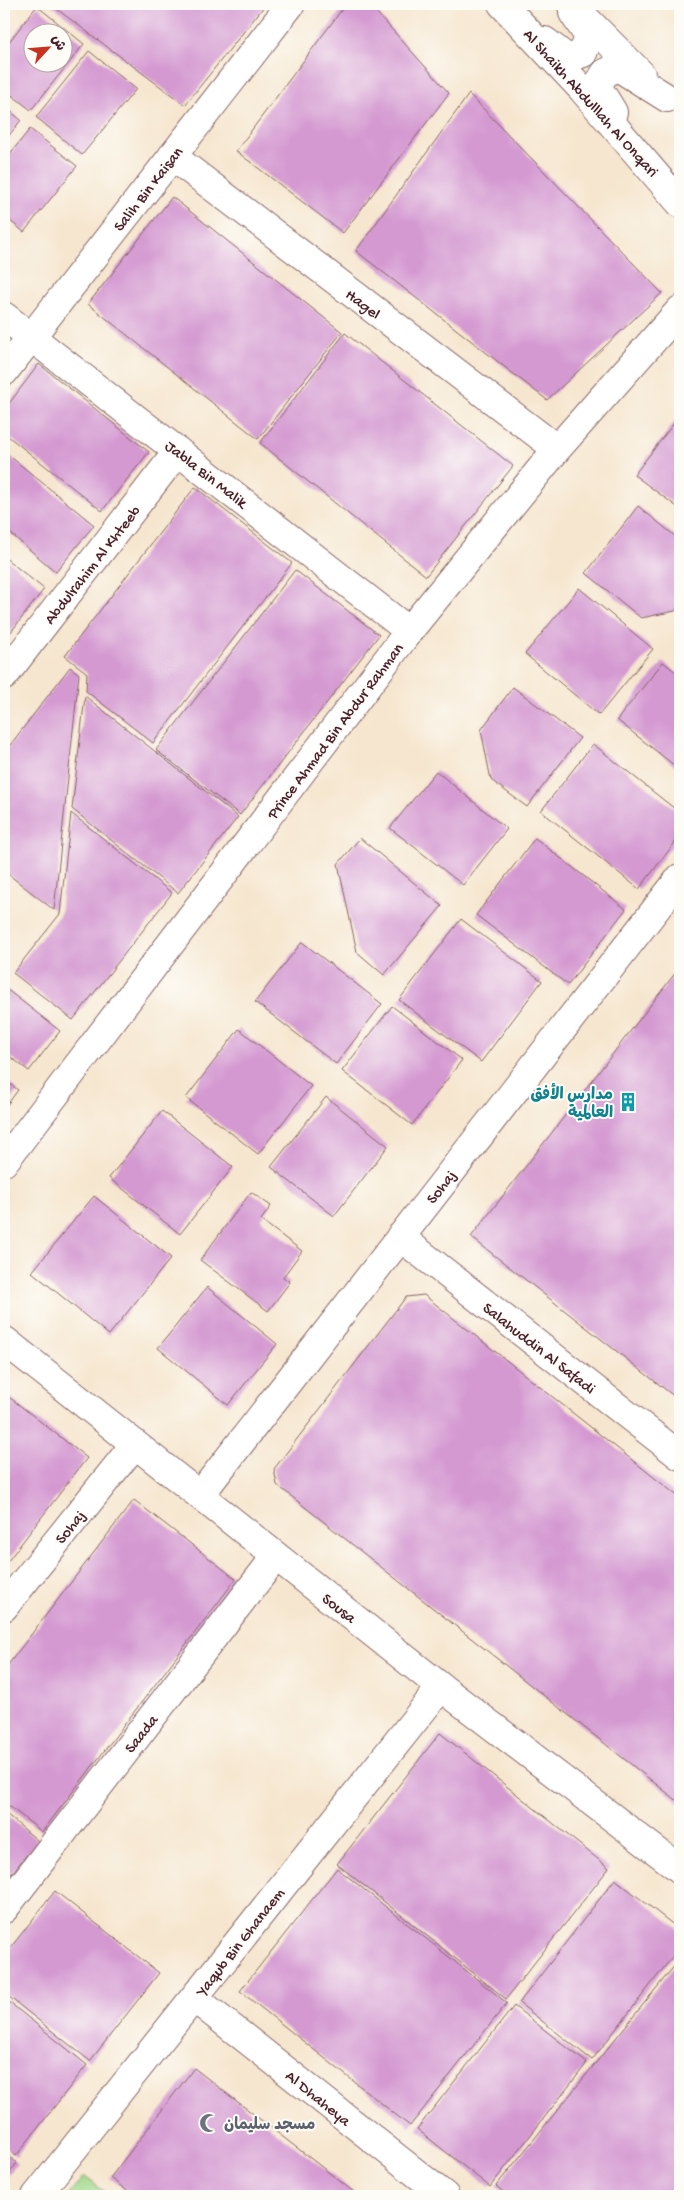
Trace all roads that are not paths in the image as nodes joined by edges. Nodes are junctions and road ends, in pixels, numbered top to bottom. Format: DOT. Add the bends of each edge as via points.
graph roads {
  1 [pos="291,4"];
  2 [pos="502,4"];
  3 [pos="566,4"];
  4 [pos="571,4"];
  5 [pos="522,24"];
  6 [pos="674,105"];
  7 [pos="635,148"];
  8 [pos="172,156"];
  9 [pos="680,203"];
  10 [pos="680,310"];
  11 [pos="4,316"];
  12 [pos="31,337"];
  13 [pos="4,372"];
  14 [pos="556,449"];
  15 [pos="178,451"];
  16 [pos="410,631"];
  17 [pos="4,676"];
  18 [pos="680,878"];
  19 [pos="4,1162"];
  20 [pos="400,1237"];
  21 [pos="4,1340"];
  22 [pos="135,1444"];
  23 [pos="680,1456"];
  24 [pos="200,1495"];
  25 [pos="276,1556"];
  26 [pos="4,1607"];
  27 [pos="441,1687"];
  28 [pos="680,1869"];
  29 [pos="4,1909"];
  30 [pos="194,1998"];
  31 [pos="414,2187"];
  32 [pos="36,2196"];
  33 [pos="444,2196"];
  1 -- 8 [label="street, Salih Bin Kaisan"];
  2 -- 5 [label="street, Al Shaikh Abdulllah Al Onqari"];
  3 -- 5 [label="street" via="588,37 583,53 568,58"];
  4 -- 6 [label="street"];
  5 -- 7 [label="street, Al Shaikh Abdulllah Al Onqari"];
  6 -- 7 [label="street" via="618,66 605,73 597,86"];
  7 -- 9 [label="street, Al Shaikh Abdulllah Al Onqari"];
  8 -- 12 [label="street, Salih Bin Kaisan"];
  8 -- 14 [label="street, Hagel"];
  10 -- 14 [label="street, Prince Ahmad Bin Abdur Rahman"];
  11 -- 12 [label="street, Jabla Bin Malik"];
  12 -- 13 [label="street, Salih Bin Kaisan"];
  12 -- 15 [label="street, Jabla Bin Malik"];
  14 -- 16 [label="street, Prince Ahmad Bin Abdur Rahman"];
  15 -- 16 [label="street, Jabla Bin Malik"];
  15 -- 17 [label="street, Abdulrahim Al Khteeb"];
  16 -- 19 [label="street, Prince Ahmad Bin Abdur Rahman"];
  18 -- 20 [label="street, Sohaj"];
  20 -- 23 [label="street, Salahuddin Al Safadi"];
  20 -- 24 [label="street, Sohaj"];
  21 -- 22 [label="street, Sousa"];
  22 -- 24 [label="street, Sousa"];
  22 -- 26 [label="street, Sohaj"];
  24 -- 25 [label="street, Sousa"];
  25 -- 27 [label="street, Sousa"];
  25 -- 29 [label="street, Saada"];
  27 -- 28 [label="street, Sousa"];
  27 -- 30 [label="street, Yaqub Bin Ghanaem"];
  30 -- 31 [label="street, Al Dhaheya"];
  30 -- 32 [label="street, Yaqub Bin Ghanaem"];
  31 -- 33 [label="street, Al Dhaheya"];
}
